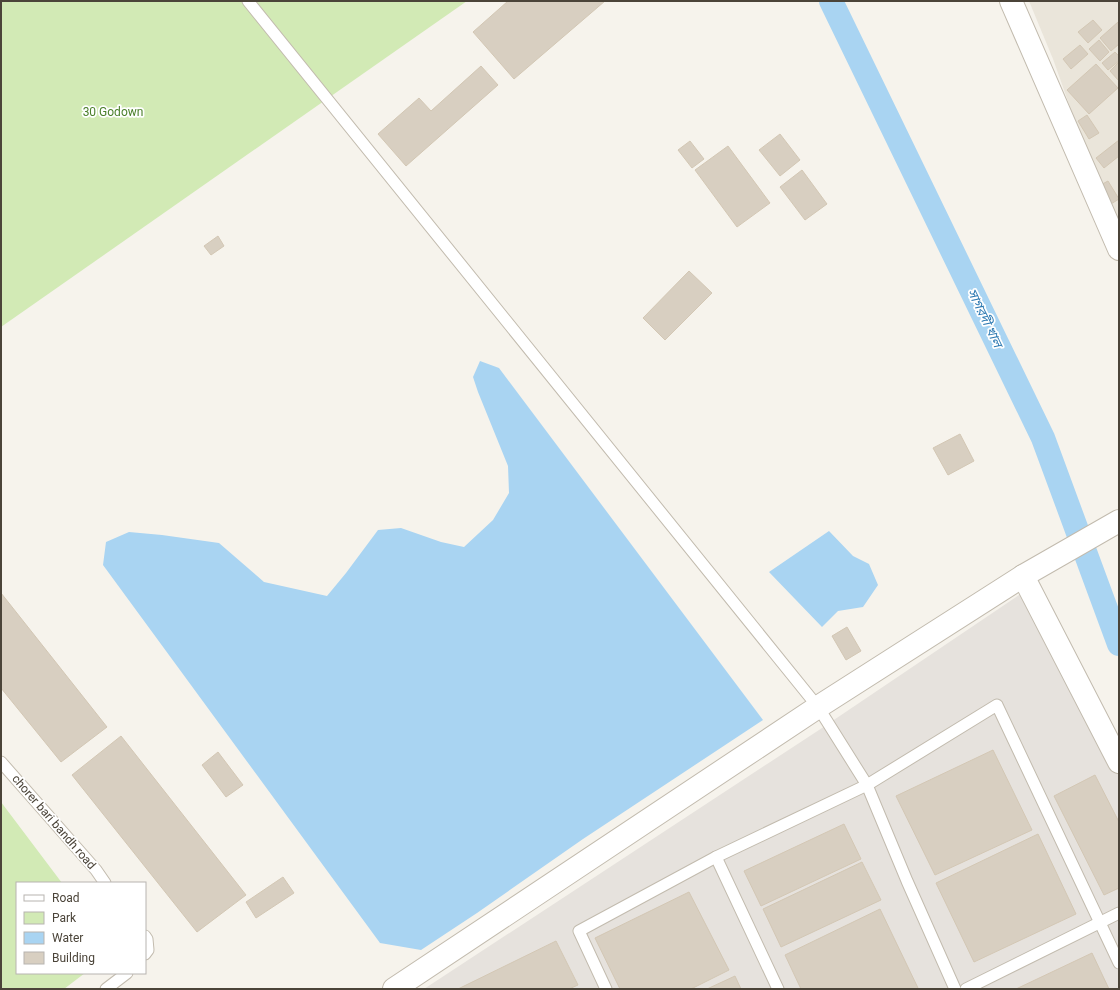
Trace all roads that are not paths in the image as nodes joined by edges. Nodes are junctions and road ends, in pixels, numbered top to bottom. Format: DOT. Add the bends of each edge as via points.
graph roads {
  1 [pos="248,1"];
  2 [pos="1011,1"];
  3 [pos="1119,249"];
  4 [pos="1119,521"];
  5 [pos="1031,571"];
  6 [pos="818,707"];
  7 [pos="1,762"];
  8 [pos="1119,762"];
  9 [pos="867,785"];
  10 [pos="716,857"];
  11 [pos="104,882"];
  12 [pos="1119,913"];
  13 [pos="1100,923"];
  14 [pos="146,938"];
  15 [pos="146,953"];
  16 [pos="1119,963"];
  17 [pos="126,974"];
  18 [pos="106,989"];
  19 [pos="394,989"];
  20 [pos="606,989"];
  21 [pos="778,989"];
  22 [pos="955,989"];
  23 [pos="966,989"];
  1 -- 6 [label="lane"];
  2 -- 3 [label="street"];
  4 -- 5 [label="street"];
  5 -- 6 [label="street"];
  5 -- 8 [label="street"];
  6 -- 9 [label="lane"];
  6 -- 19 [label="street"];
  7 -- 11 [label="lane, chorer bari bandh road"];
  9 -- 10 [label="lane"];
  9 -- 13 [label="lane" via="997,705"];
  9 -- 22 [label="lane"];
  10 -- 20 [label="lane" via="579,931"];
  10 -- 21 [label="lane"];
  12 -- 13 [label="lane"];
  13 -- 16 [label="lane"];
  13 -- 23 [label="lane"];
  14 -- 15 [label="lane"];
  17 -- 18 [label="lane"];
}
